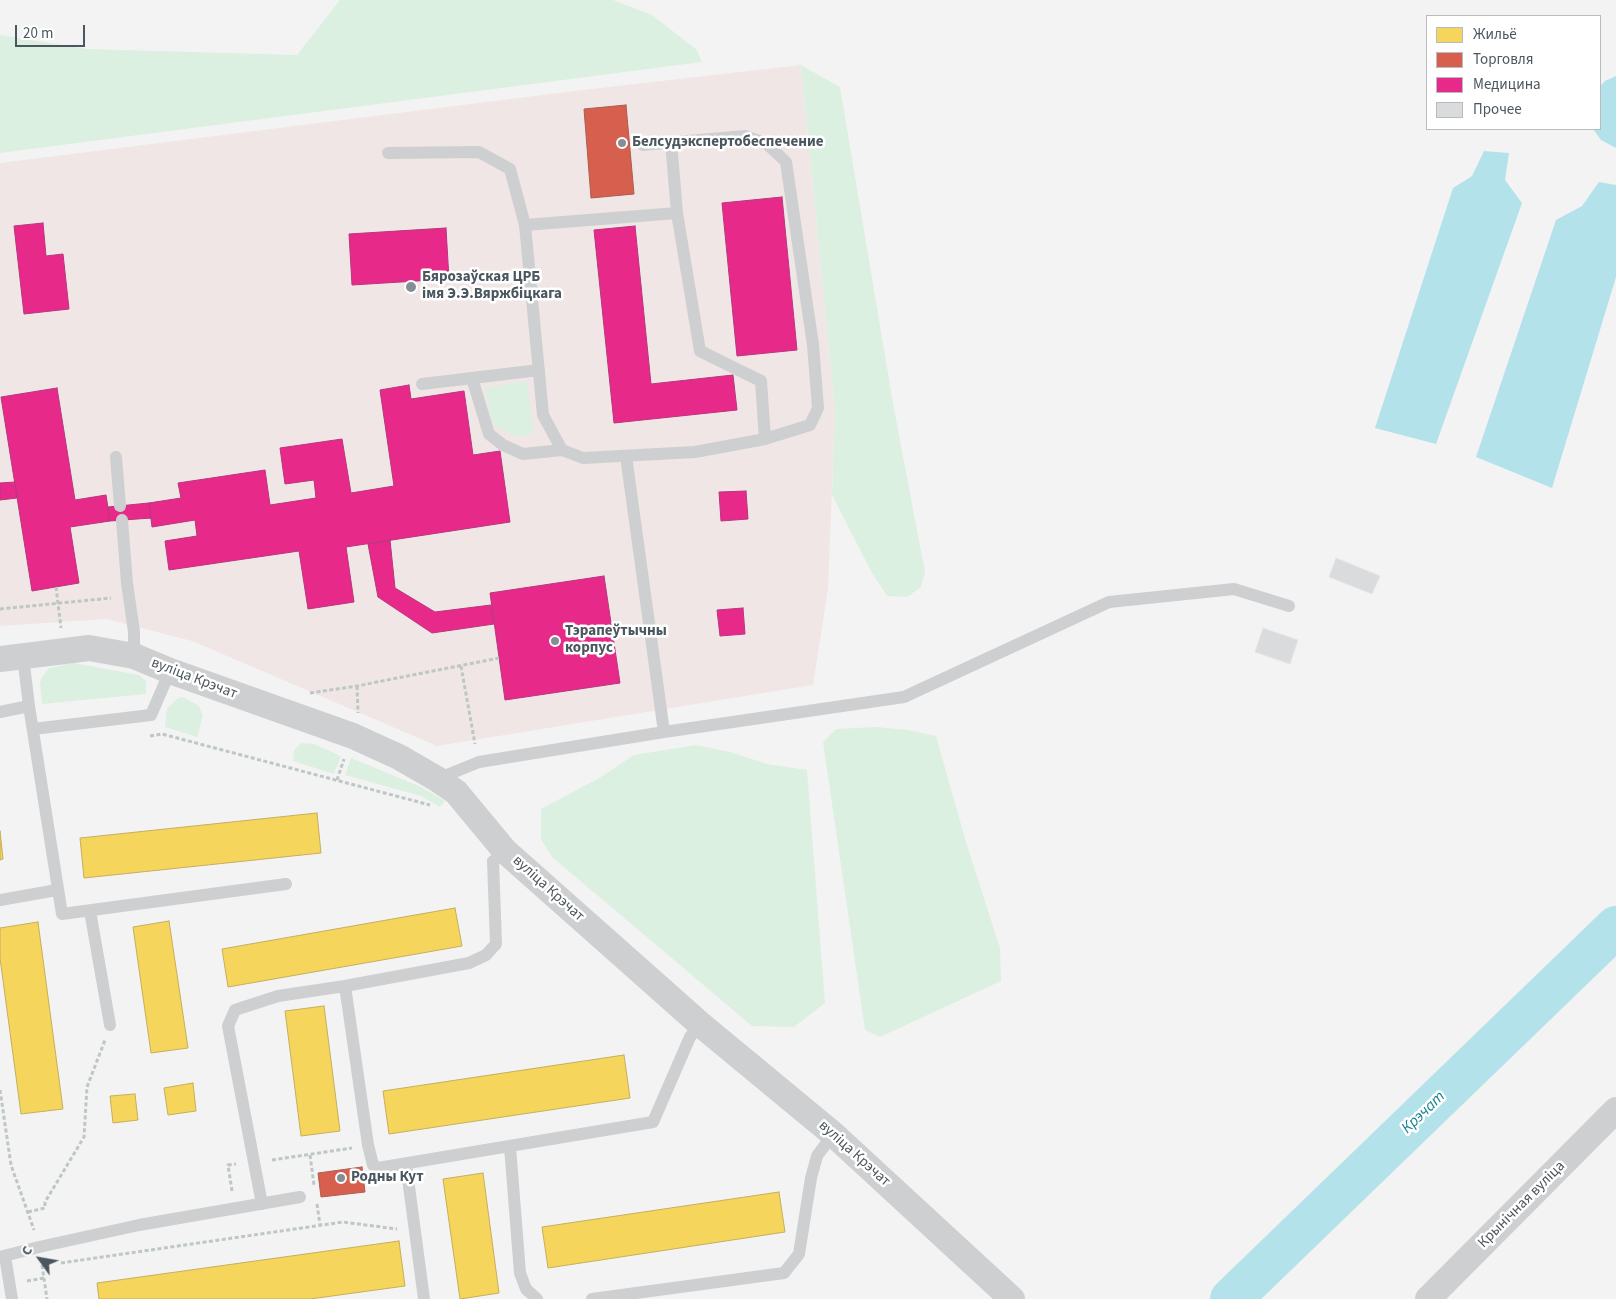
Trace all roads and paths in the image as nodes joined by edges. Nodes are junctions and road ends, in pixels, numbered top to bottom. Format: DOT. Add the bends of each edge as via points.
graph roads {
  1 [pos="671,142"];
  2 [pos="643,145"];
  3 [pos="388,153"];
  4 [pos="678,213"];
  5 [pos="525,225"];
  6 [pos="539,370"];
  7 [pos="472,378"];
  8 [pos="422,384"];
  9 [pos="765,439"];
  10 [pos="562,450"];
  11 [pos="626,456"];
  12 [pos="116,457"];
  13 [pos="120,506"];
  14 [pos="122,520"];
  15 [pos="56,587"];
  16 [pos="129,596"];
  17 [pos="58,603"];
  18 [pos="1289,606"];
  19 [pos="0,609"];
  20 [pos="61,630"];
  21 [pos="134,656"];
  22 [pos="12,657"];
  23 [pos="499,658"];
  24 [pos="461,666"];
  25 [pos="170,671"];
  26 [pos="310,693"];
  27 [pos="29,706"];
  28 [pos="0,712"];
  29 [pos="33,729"];
  30 [pos="664,732"];
  31 [pos="143,736"];
  32 [pos="479,762"];
  33 [pos="437,779"];
  34 [pos="436,810"];
  35 [pos="505,851"];
  36 [pos="286,884"];
  37 [pos="57,890"];
  38 [pos="0,900"];
  39 [pos="90,911"];
  40 [pos="345,986"];
  41 [pos="110,1024"];
  42 [pos="700,1024"];
  43 [pos="0,1090"];
  44 [pos="1616,1110"];
  45 [pos="833,1134"];
  46 [pos="368,1145"];
  47 [pos="510,1147"];
  48 [pos="254,1162"];
  49 [pos="406,1164"];
  50 [pos="319,1184"];
  51 [pos="314,1185"];
  52 [pos="300,1197"];
  53 [pos="262,1204"];
  54 [pos="235,1208"];
  55 [pos="28,1212"];
  56 [pos="415,1231"];
  57 [pos="39,1247"];
  58 [pos="2,1257"];
  59 [pos="42,1266"];
  60 [pos="12,1299"];
  61 [pos="47,1299"];
  62 [pos="424,1299"];
  63 [pos="537,1299"];
  64 [pos="592,1299"];
  65 [pos="1012,1299"];
  66 [pos="1428,1299"];
  1 -- 2 [label="lane"];
  1 -- 4 [label="lane"];
  1 -- 9 [label="lane" via="745,136 768,144 786,162 813,345 818,408 810,425"];
  3 -- 5 [label="lane" via="479,152 510,169"];
  4 -- 5 [label="lane"];
  4 -- 9 [label="lane" via="700,350 761,381"];
  5 -- 6 [label="lane"];
  6 -- 7 [label="lane"];
  6 -- 10 [label="lane" via="543,415"];
  7 -- 8 [label="lane"];
  7 -- 10 [label="lane" via="489,434 523,454"];
  9 -- 11 [label="lane" via="695,452"];
  10 -- 11 [label="lane" via="583,458"];
  11 -- 30 [label="lane"];
  12 -- 13 [label="lane"];
  14 -- 16 [label="lane"];
  15 -- 17 [label="path"];
  16 -- 17 [label="path"];
  16 -- 21 [label="lane"];
  17 -- 19 [label="path"];
  17 -- 20 [label="path"];
  18 -- 30 [label="lane" via="1234,589 1109,602 904,697"];
  21 -- 22 [label="street, вуліца Крэчат" via="89,648"];
  21 -- 25 [label="street, вуліца Крэчат"];
  22 -- 27 [label="lane"];
  23 -- 24 [label="path"];
  24 -- 26 [label="path"];
  24 -- 32 [label="path"];
  25 -- 29 [label="lane" via="150,715"];
  25 -- 33 [label="street, вуліца Крэчат" via="352,736"];
  27 -- 28 [label="lane"];
  27 -- 29 [label="lane"];
  29 -- 37 [label="lane"];
  30 -- 32 [label="lane"];
  31 -- 34 [label="path" via="162,734 365,787"];
  32 -- 33 [label="lane"];
  33 -- 35 [label="street, вуліца Крэчат" via="461,797"];
  35 -- 40 [label="lane" via="493,861 496,944 486,954 469,963"];
  35 -- 42 [label="street, вуліца Крэчат"];
  36 -- 39 [label="lane"];
  37 -- 38 [label="lane"];
  37 -- 39 [label="lane" via="62,914"];
  39 -- 41 [label="lane"];
  40 -- 46 [label="lane"];
  40 -- 48 [label="lane" via="278,996 235,1010 228,1026"];
  41 -- 55 [label="path" via="87,1087 84,1137 45,1202 45,1208"];
  42 -- 45 [label="street, вуліца Крэчат"];
  42 -- 47 [label="lane" via="690,1037 653,1122"];
  43 -- 55 [label="path" via="11,1165"];
  44 -- 66 [label="street, Крынічная вуліца"];
  45 -- 64 [label="lane" via="817,1156 810,1178 798,1254 784,1273"];
  45 -- 65 [label="street, вуліца Крэчат"];
  46 -- 48 [label="path"];
  46 -- 49 [label="lane" via="373,1165 378,1168"];
  47 -- 49 [label="lane"];
  47 -- 63 [label="lane" via="520,1273 526,1289"];
  48 -- 53 [label="lane"];
  48 -- 54 [label="path" via="228,1165"];
  49 -- 56 [label="lane"];
  50 -- 51 [label="path"];
  52 -- 53 [label="lane"];
  53 -- 54 [label="lane"];
  54 -- 57 [label="lane"];
  55 -- 57 [label="path"];
  56 -- 59 [label="path" via="343,1222"];
  56 -- 62 [label="lane"];
  57 -- 58 [label="lane"];
  57 -- 59 [label="path"];
  58 -- 60 [label="lane"];
  59 -- 61 [label="path"];
}
